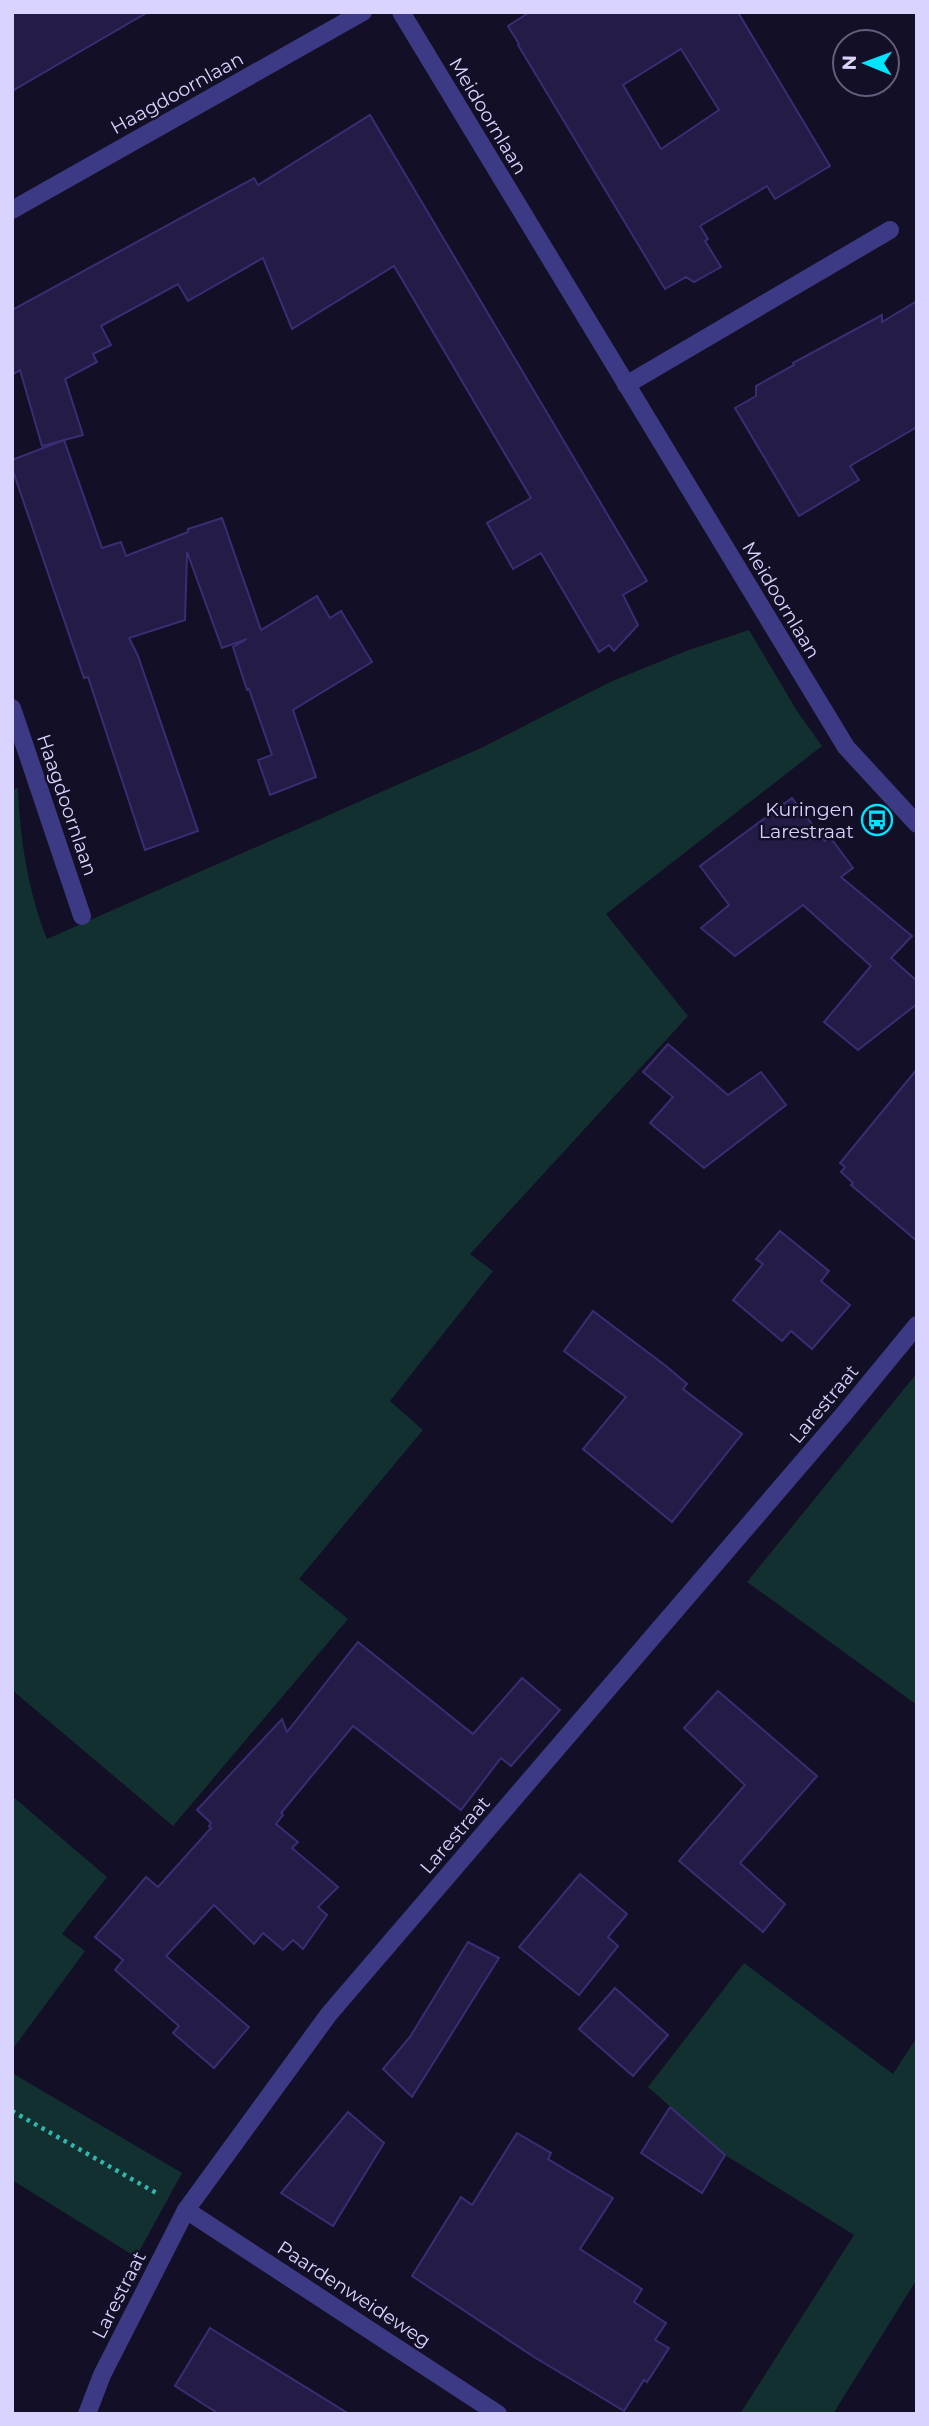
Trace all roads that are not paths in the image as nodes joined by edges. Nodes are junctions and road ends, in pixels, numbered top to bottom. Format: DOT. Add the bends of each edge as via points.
graph roads {
  1 [pos="363,12"];
  2 [pos="401,12"];
  3 [pos="12,210"];
  4 [pos="890,230"];
  5 [pos="626,385"];
  6 [pos="12,708"];
  7 [pos="917,824"];
  8 [pos="82,915"];
  9 [pos="917,1325"];
  10 [pos="186,2210"];
  11 [pos="87,2414"];
  12 [pos="498,2414"];
  1 -- 3 [label="street, Haagdoornlaan"];
  2 -- 5 [label="street, Meidoornlaan"];
  4 -- 5 [label="street"];
  5 -- 7 [label="street, Meidoornlaan" via="846,747"];
  6 -- 8 [label="street, Haagdoornlaan"];
  9 -- 10 [label="street, Larestraat" via="329,2014"];
  10 -- 11 [label="street, Larestraat" via="102,2375"];
  10 -- 12 [label="street, Paardenweideweg"];
}
